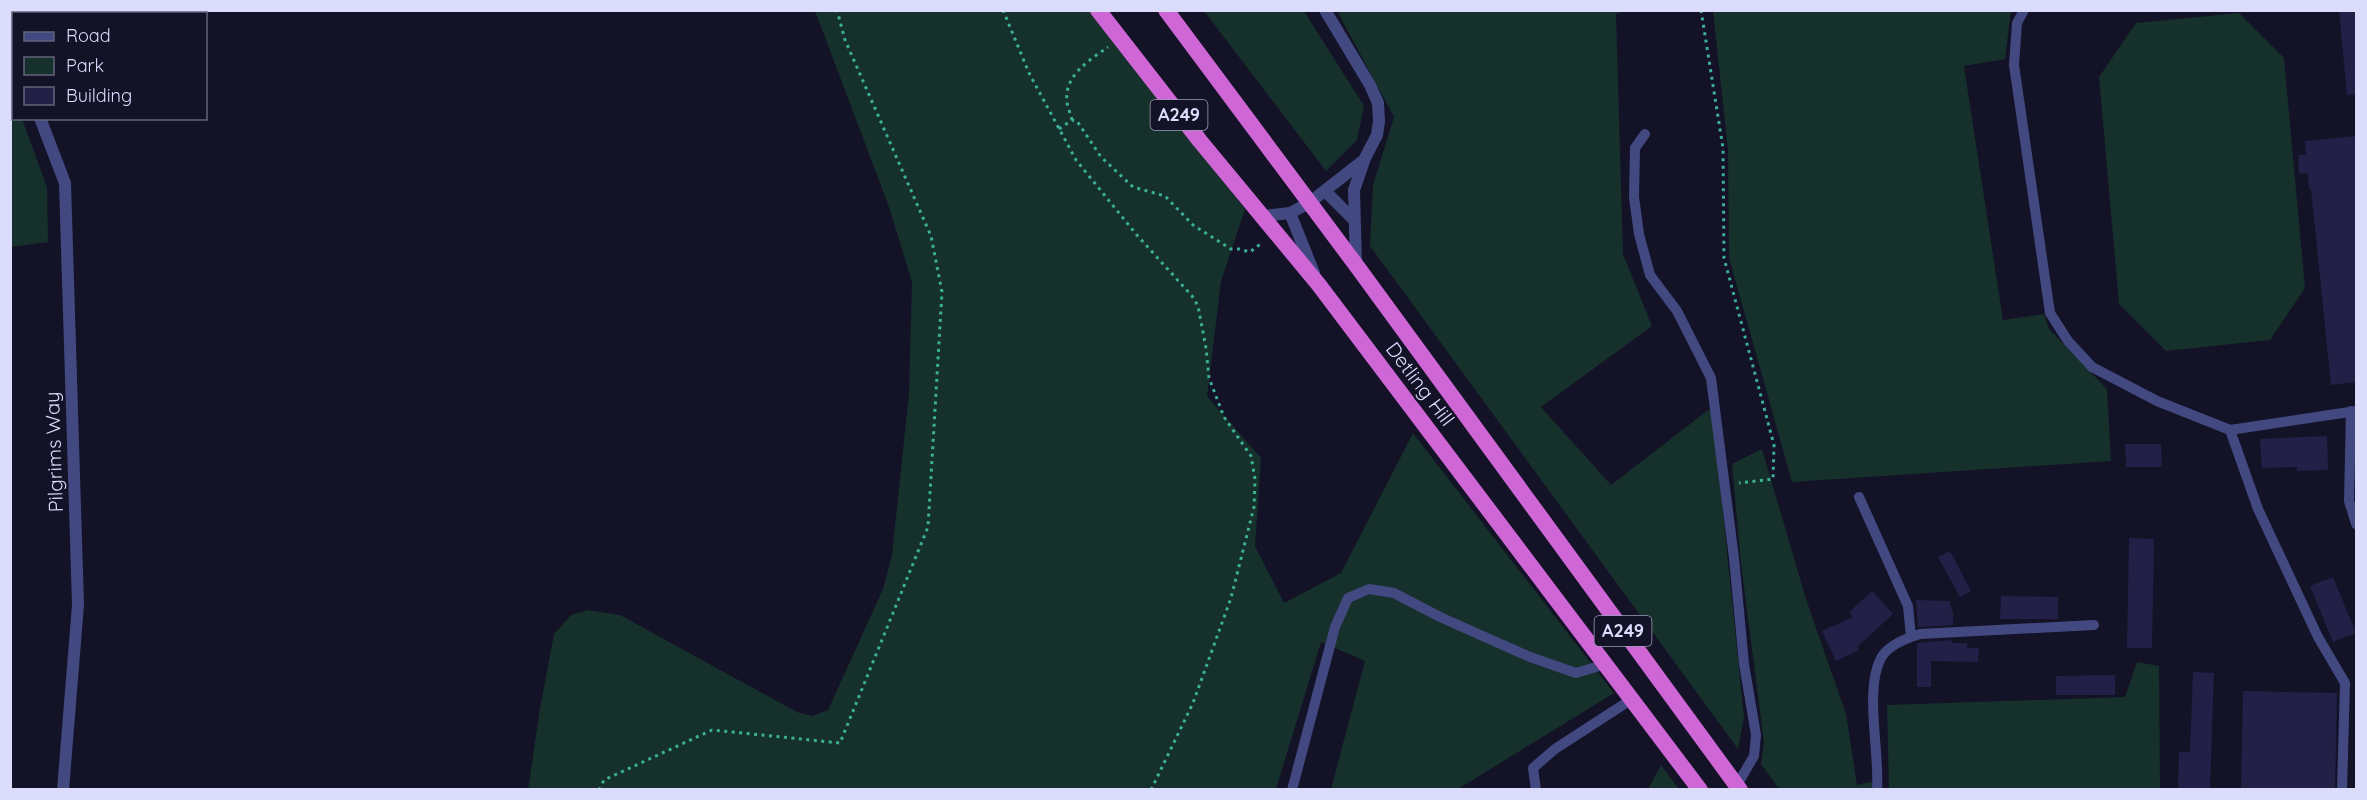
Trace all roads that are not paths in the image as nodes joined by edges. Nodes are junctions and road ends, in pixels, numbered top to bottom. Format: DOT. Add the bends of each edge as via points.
graph roads {
  1 [pos="1098,10"];
  2 [pos="1166,10"];
  3 [pos="1324,10"];
  4 [pos="2024,10"];
  5 [pos="41,120"];
  6 [pos="1645,134"];
  7 [pos="1364,160"];
  8 [pos="1325,191"];
  9 [pos="1309,203"];
  10 [pos="1290,213"];
  11 [pos="1263,216"];
  12 [pos="1353,219"];
  13 [pos="1356,265"];
  14 [pos="1319,285"];
  15 [pos="2354,411"];
  16 [pos="2230,430"];
  17 [pos="1859,498"];
  18 [pos="2356,525"];
  19 [pos="2094,625"];
  20 [pos="1911,637"];
  21 [pos="1606,664"];
  22 [pos="2356,680"];
  23 [pos="2345,683"];
  24 [pos="1632,699"];
  25 [pos="1738,787"];
  26 [pos="63,789"];
  27 [pos="1292,789"];
  28 [pos="1536,789"];
  29 [pos="1700,789"];
  30 [pos="1877,789"];
  31 [pos="2342,789"];
  1 -- 11 [label="highway, Detling Hill / A249"];
  2 -- 9 [label="highway, Detling Hill / A249"];
  3 -- 7 [label="street" via="1378,103 1377,135"];
  4 -- 16 [label="lane" via="2017,23 2014,65 2050,313 2092,367 2157,401"];
  5 -- 26 [label="street, Pilgrims Way" via="65,183 78,605"];
  6 -- 25 [label="lane" via="1635,148 1634,197 1650,275 1677,310 1711,378 1744,664 1756,735 1754,756"];
  7 -- 8 [label="street"];
  7 -- 12 [label="street" via="1354,190"];
  8 -- 9 [label="street"];
  8 -- 12 [label="street"];
  9 -- 10 [label="street"];
  9 -- 13 [label="highway, Detling Hill / A249"];
  10 -- 11 [label="street"];
  10 -- 14 [label="street"];
  11 -- 14 [label="highway, Detling Hill / A249"];
  12 -- 13 [label="street"];
  13 -- 25 [label="highway, Detling Hill / A249"];
  14 -- 21 [label="highway, Detling Hill / A249"];
  15 -- 16 [label="lane"];
  15 -- 18 [label="lane" via="2349,501"];
  16 -- 23 [label="lane" via="2258,509 2318,637"];
  17 -- 20 [label="lane" via="1908,606"];
  19 -- 20 [label="lane"];
  20 -- 30 [label="lane" via="1881,657 1873,689"];
  21 -- 24 [label="highway, Detling Hill / A249"];
  21 -- 27 [label="lane" via="1576,673 1530,657 1394,593 1369,590 1348,598 1335,627"];
  22 -- 23 [label="lane"];
  23 -- 31 [label="lane"];
  24 -- 28 [label="lane" via="1555,749 1533,768"];
  24 -- 29 [label="highway, Detling Hill / A249"];
}
